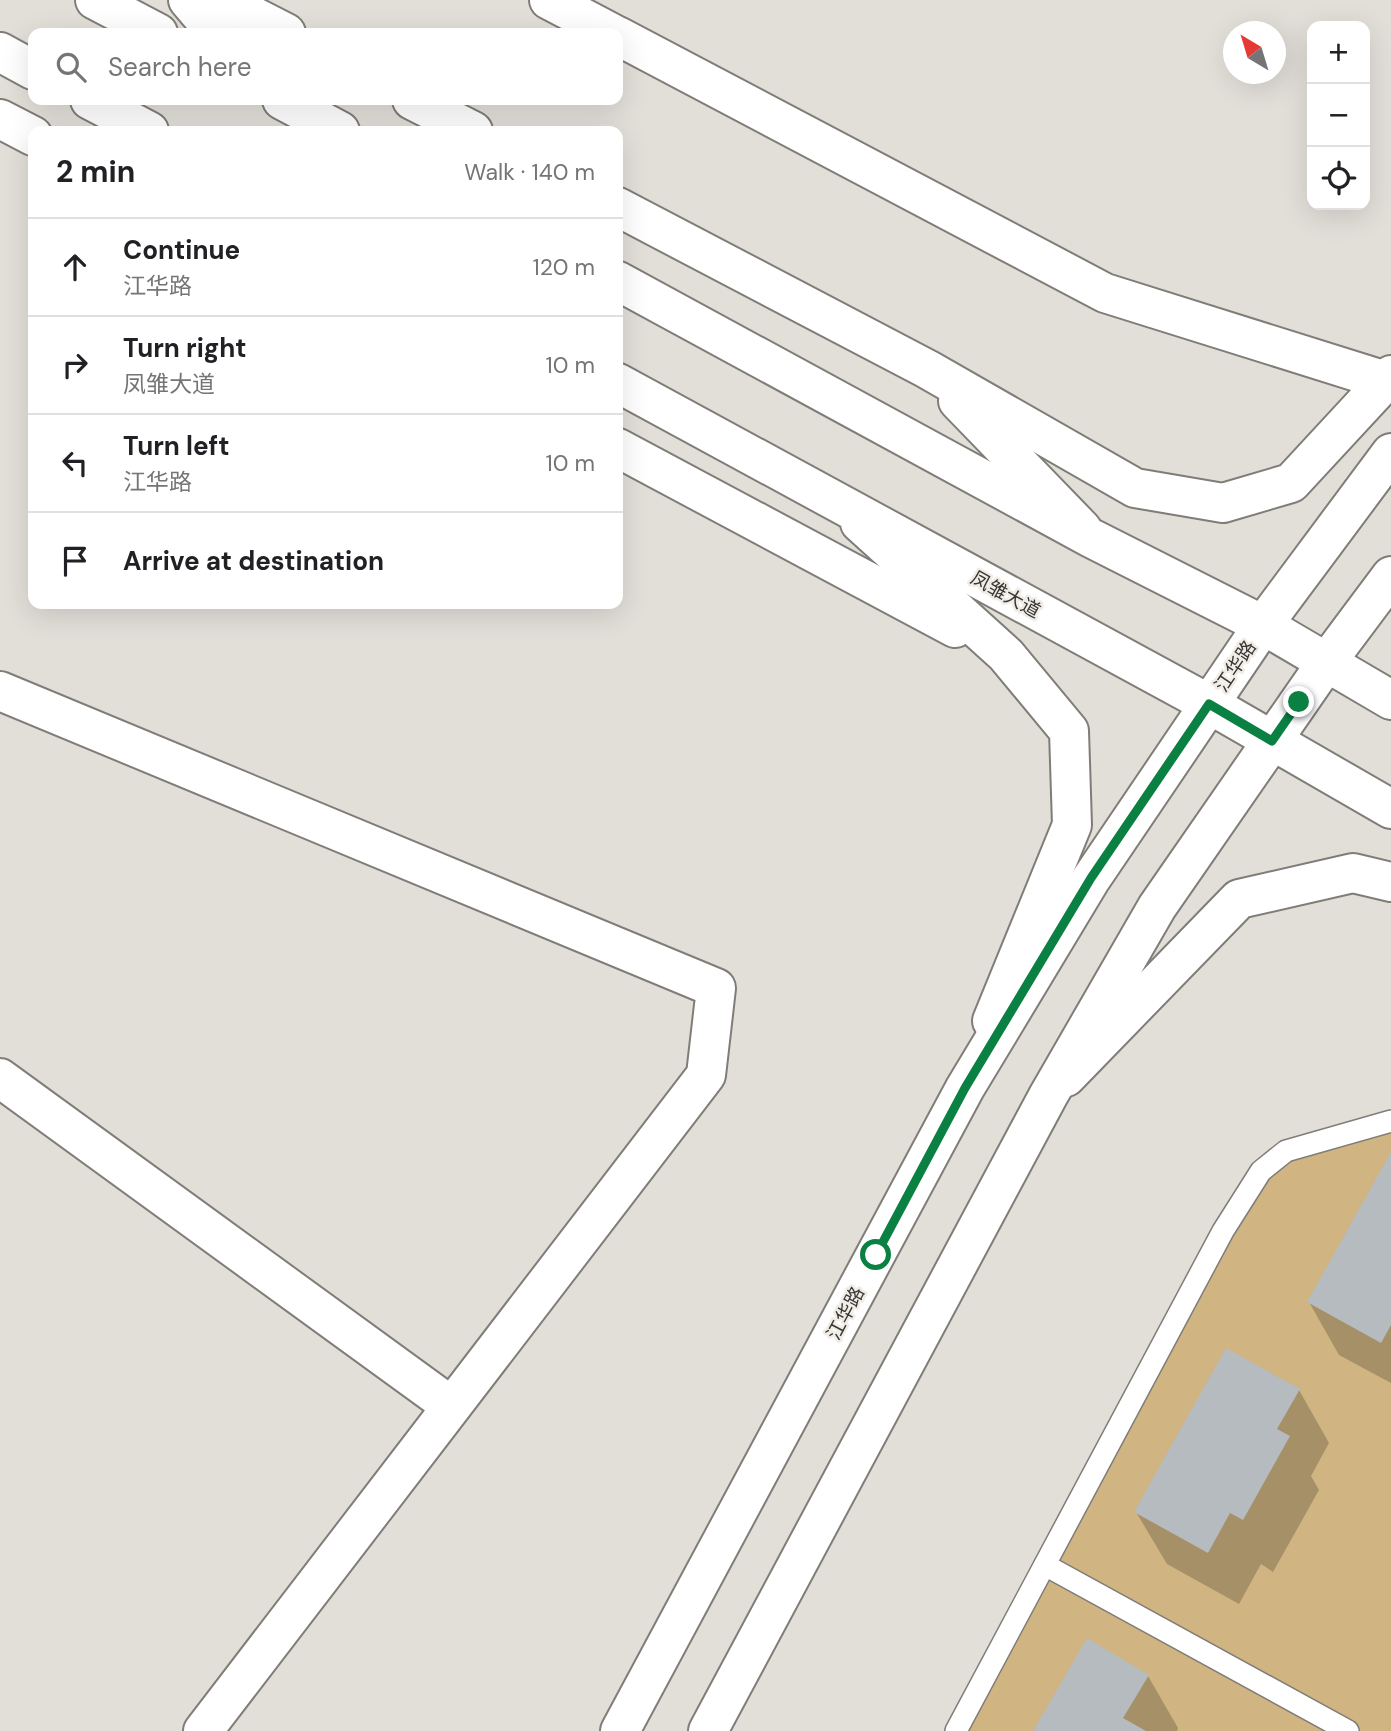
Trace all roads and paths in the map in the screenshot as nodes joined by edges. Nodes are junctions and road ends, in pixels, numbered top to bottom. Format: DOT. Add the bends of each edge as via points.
graph roads {
  1 [pos="95,0"];
  2 [pos="188,0"];
  3 [pos="222,0"];
  4 [pos="549,0"];
  5 [pos="148,28"];
  6 [pos="212,28"];
  7 [pos="276,28"];
  8 [pos="602,28"];
  9 [pos="623,39"];
  10 [pos="0,52"];
  11 [pos="28,67"];
  12 [pos="100,105"];
  13 [pos="292,105"];
  14 [pos="422,105"];
  15 [pos="0,119"];
  16 [pos="139,126"];
  17 [pos="331,126"];
  18 [pos="463,126"];
  19 [pos="28,133"];
  20 [pos="623,210"];
  21 [pos="623,284"];
  22 [pos="926,369"];
  23 [pos="1388,378"];
  24 [pos="623,386"];
  25 [pos="623,451"];
  26 [pos="1391,453"];
  27 [pos="837,502"];
  28 [pos="1091,538"];
  29 [pos="1391,576"];
  30 [pos="1263,625"];
  31 [pos="1006,655"];
  32 [pos="1326,663"];
  33 [pos="0,691"];
  34 [pos="1391,700"];
  35 [pos="1209,704"];
  36 [pos="1272,741"];
  37 [pos="1391,809"];
  38 [pos="1391,882"];
  39 [pos="0,1078"];
  40 [pos="965,1088"];
  41 [pos="1048,1096"];
  42 [pos="1391,1121"];
  43 [pos="451,1406"];
  44 [pos="1045,1565"];
  45 [pos="1306,1722"];
  46 [pos="203,1731"];
  47 [pos="620,1731"];
  48 [pos="708,1731"];
  49 [pos="956,1731"];
  50 [pos="1348,1731"];
  1 -- 5 [label="street"];
  2 -- 6 [label="street"];
  3 -- 7 [label="street"];
  4 -- 8 [label="street"];
  9 -- 23 [label="street" via="1105,293"];
  10 -- 11 [label="street"];
  12 -- 16 [label="street"];
  13 -- 17 [label="street"];
  14 -- 18 [label="street"];
  15 -- 19 [label="street"];
  20 -- 22 [label="street"];
  21 -- 28 [label="street"];
  22 -- 23 [label="street" via="1135,488 1223,503 1291,483"];
  22 -- 28 [label="street"];
  24 -- 27 [label="street, 凤雏大道"];
  25 -- 31 [label="street"];
  26 -- 30 [label="street, 江华路"];
  27 -- 31 [label="street"];
  27 -- 35 [label="street, 凤雏大道"];
  28 -- 30 [label="street"];
  29 -- 32 [label="street"];
  30 -- 32 [label="street"];
  30 -- 35 [label="street, 江华路"];
  31 -- 40 [label="street" via="1069,732 1072,825"];
  32 -- 34 [label="street"];
  32 -- 36 [label="street"];
  33 -- 43 [label="street" via="716,988 706,1075"];
  35 -- 36 [label="street, 凤雏大道"];
  35 -- 40 [label="street, 江华路" via="1091,878"];
  36 -- 37 [label="street, 凤雏大道"];
  36 -- 41 [label="street" via="1157,907"];
  38 -- 41 [label="street" via="1353,873 1240,900"];
  39 -- 43 [label="street"];
  40 -- 47 [label="street, 江华路"];
  41 -- 48 [label="street"];
  42 -- 44 [label="lane" via="1286,1151 1261,1171 1223,1231"];
  43 -- 46 [label="street"];
  44 -- 45 [label="lane"];
  44 -- 49 [label="lane"];
  45 -- 50 [label="lane"];
}
